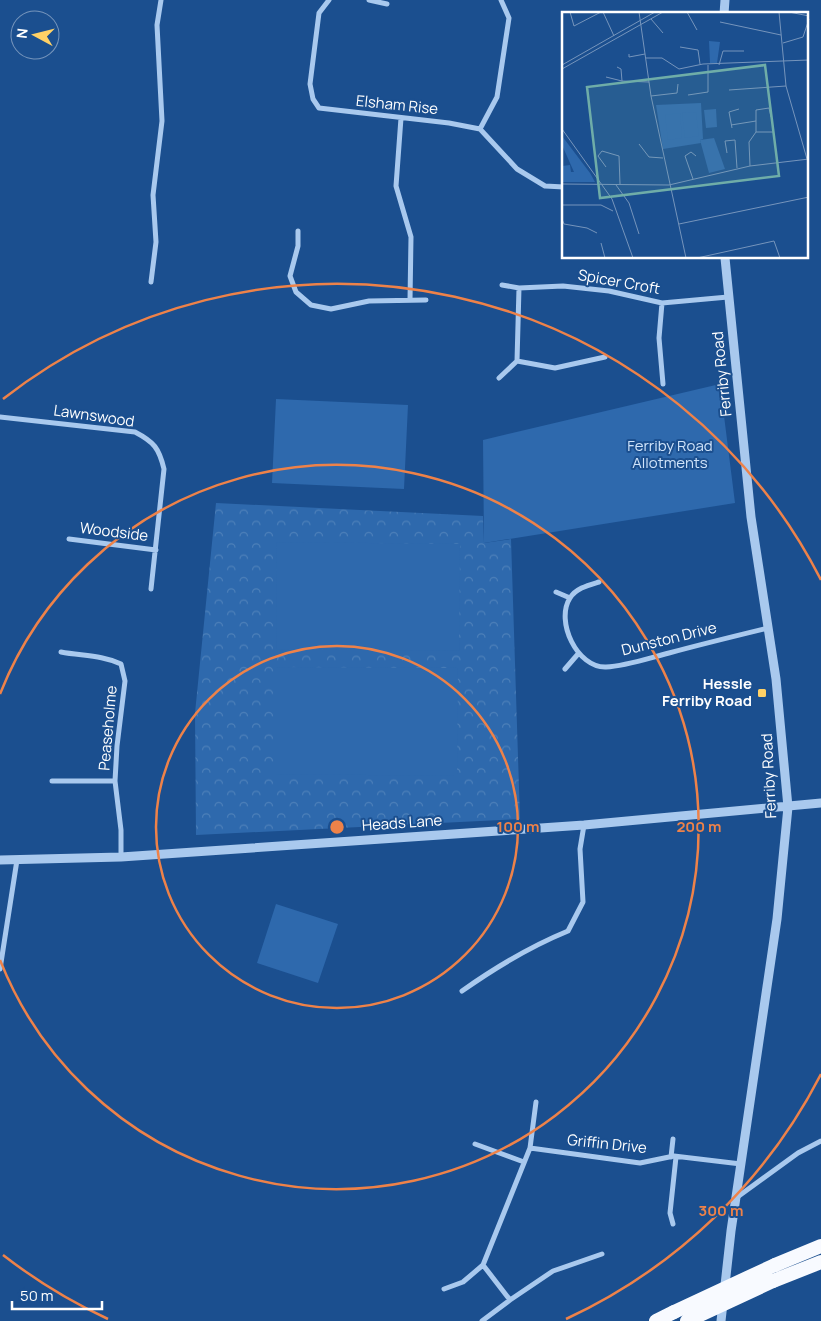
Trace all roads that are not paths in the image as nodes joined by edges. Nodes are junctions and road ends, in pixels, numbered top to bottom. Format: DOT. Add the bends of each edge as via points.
graph roads {
  1 [pos="161,0"];
  2 [pos="329,0"];
  3 [pos="369,0"];
  4 [pos="501,0"];
  5 [pos="387,4"];
  6 [pos="401,118"];
  7 [pos="480,129"];
  8 [pos="562,187"];
  9 [pos="298,231"];
  10 [pos="725,259"];
  11 [pos="150,282"];
  12 [pos="502,284"];
  13 [pos="519,288"];
  14 [pos="728,296"];
  15 [pos="410,300"];
  16 [pos="426,300"];
  17 [pos="662,303"];
  18 [pos="605,358"];
  19 [pos="516,361"];
  20 [pos="499,378"];
  21 [pos="663,384"];
  22 [pos="0,417"];
  23 [pos="69,539"];
  24 [pos="156,550"];
  25 [pos="599,582"];
  26 [pos="151,589"];
  27 [pos="556,592"];
  28 [pos="570,598"];
  29 [pos="768,628"];
  30 [pos="61,652"];
  31 [pos="578,654"];
  32 [pos="565,669"];
  33 [pos="52,781"];
  34 [pos="115,781"];
  35 [pos="821,803"];
  36 [pos="788,807"];
  37 [pos="584,825"];
  38 [pos="120,857"];
  39 [pos="0,860"];
  40 [pos="17,860"];
  41 [pos="0,969"];
  42 [pos="462,991"];
  43 [pos="536,1102"];
  44 [pos="673,1139"];
  45 [pos="821,1141"];
  46 [pos="475,1144"];
  47 [pos="530,1148"];
  48 [pos="674,1157"];
  49 [pos="524,1162"];
  50 [pos="741,1164"];
  51 [pos="736,1198"];
  52 [pos="673,1224"];
  53 [pos="821,1246"];
  54 [pos="602,1254"];
  55 [pos="821,1262"];
  56 [pos="483,1265"];
  57 [pos="444,1289"];
  58 [pos="510,1300"];
  59 [pos="482,1321"];
  60 [pos="656,1321"];
  61 [pos="687,1321"];
  62 [pos="721,1321"];
  1 -- 11 [label="street" via="157,25 162,121 153,195 156,242"];
  2 -- 6 [label="street, Elsham Rise" via="319,13 310,84 313,99 319,108"];
  3 -- 5 [label="street"];
  4 -- 7 [label="street" via="509,18 497,97"];
  6 -- 7 [label="street, Elsham Rise"];
  6 -- 15 [label="street" via="396,186 411,237"];
  7 -- 8 [label="street" via="517,169 545,186"];
  9 -- 15 [label="street" via="298,246 290,276 296,292 311,305 331,309 369,301"];
  10 -- 14 [label="street, Ferriby Road"];
  12 -- 13 [label="street, Spicer Croft"];
  13 -- 17 [label="street, Spicer Croft" via="563,286"];
  13 -- 19 [label="street"];
  14 -- 17 [label="street, Spicer Croft"];
  14 -- 29 [label="street, Ferriby Road" via="751,517"];
  15 -- 16 [label="street"];
  17 -- 21 [label="street" via="659,338"];
  18 -- 19 [label="street" via="555,368"];
  19 -- 20 [label="street"];
  22 -- 24 [label="street, Lawnswood" via="134,432 148,439 160,451 164,469"];
  23 -- 24 [label="street, Woodside"];
  24 -- 26 [label="street, Lawnswood"];
  25 -- 28 [label="street" via="585,586"];
  27 -- 28 [label="street"];
  28 -- 31 [label="street" via="565,618"];
  29 -- 31 [label="street, Dunston Drive" via="605,667 589,665"];
  29 -- 36 [label="street, Ferriby Road"];
  30 -- 34 [label="street, Peaseholme" via="104,656 121,664 125,680"];
  31 -- 32 [label="street"];
  33 -- 34 [label="street"];
  34 -- 38 [label="street, Peaseholme" via="121,830"];
  35 -- 36 [label="street, Heads Lane"];
  36 -- 37 [label="street, Heads Lane"];
  36 -- 50 [label="street, Ferriby Road" via="777,919"];
  37 -- 38 [label="street, Heads Lane"];
  37 -- 42 [label="street" via="580,849 583,902 568,931 502,962"];
  38 -- 40 [label="street, Heads Lane"];
  39 -- 40 [label="street, Heads Lane"];
  40 -- 41 [label="street"];
  43 -- 47 [label="street"];
  44 -- 48 [label="street"];
  45 -- 51 [label="street" via="798,1153"];
  46 -- 49 [label="street"];
  47 -- 48 [label="street, Griffin Drive" via="640,1163"];
  47 -- 49 [label="street"];
  48 -- 50 [label="street, Griffin Drive"];
  48 -- 52 [label="street" via="670,1213"];
  49 -- 56 [label="street"];
  50 -- 51 [label="street, Ferriby Road"];
  51 -- 62 [label="street, Ferriby Road"];
  53 -- 60 [label="highway, bridge"];
  54 -- 58 [label="street" via="553,1271"];
  55 -- 61 [label="highway, bridge"];
  56 -- 57 [label="street" via="463,1282"];
  56 -- 58 [label="street"];
  58 -- 59 [label="street"];
}
